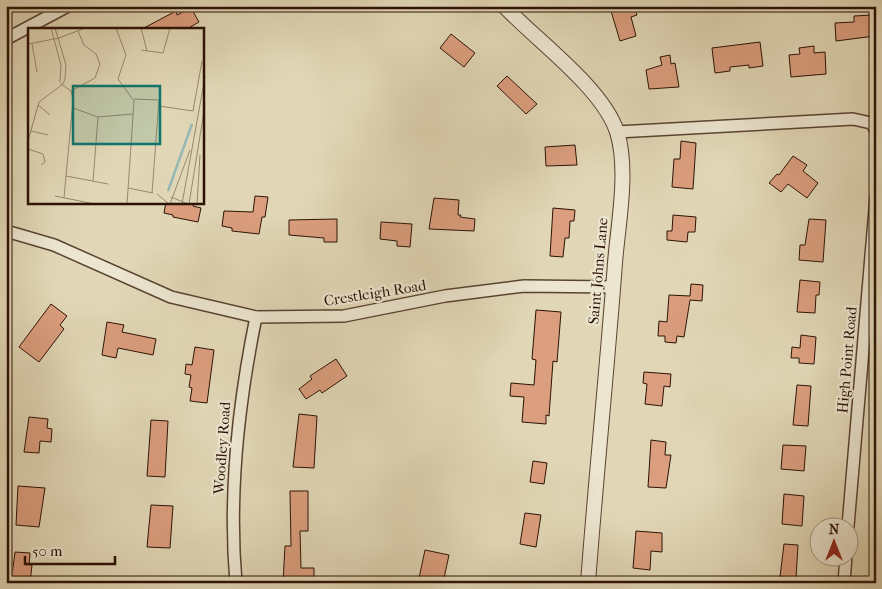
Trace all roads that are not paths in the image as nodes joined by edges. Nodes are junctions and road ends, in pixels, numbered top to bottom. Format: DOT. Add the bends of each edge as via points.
graph roads {
  1 [pos="68,6"];
  2 [pos="504,6"];
  3 [pos="6,39"];
  4 [pos="876,130"];
  5 [pos="617,132"];
  6 [pos="876,197"];
  7 [pos="876,202"];
  8 [pos="6,231"];
  9 [pos="614,287"];
  10 [pos="256,317"];
  11 [pos="849,516"];
  12 [pos="845,566"];
  13 [pos="236,583"];
  14 [pos="588,583"];
  15 [pos="844,583"];
  1 -- 3 [label="street"];
  2 -- 5 [label="street, Saint Johns Lane" via="591,91"];
  4 -- 5 [label="street" via="871,123 852,119"];
  5 -- 9 [label="street, Saint Johns Lane" via="621,178"];
  6 -- 7 [label="street, High Point Road"];
  7 -- 11 [label="street, High Point Road"];
  8 -- 10 [label="street, Crestleigh Road" via="54,245 172,297"];
  9 -- 10 [label="street, Crestleigh Road" via="524,286 446,296 344,316"];
  9 -- 14 [label="street, Saint Johns Lane"];
  10 -- 13 [label="street, Woodley Road" via="237,420 234,472"];
  12 -- 15 [label="street"];
}
